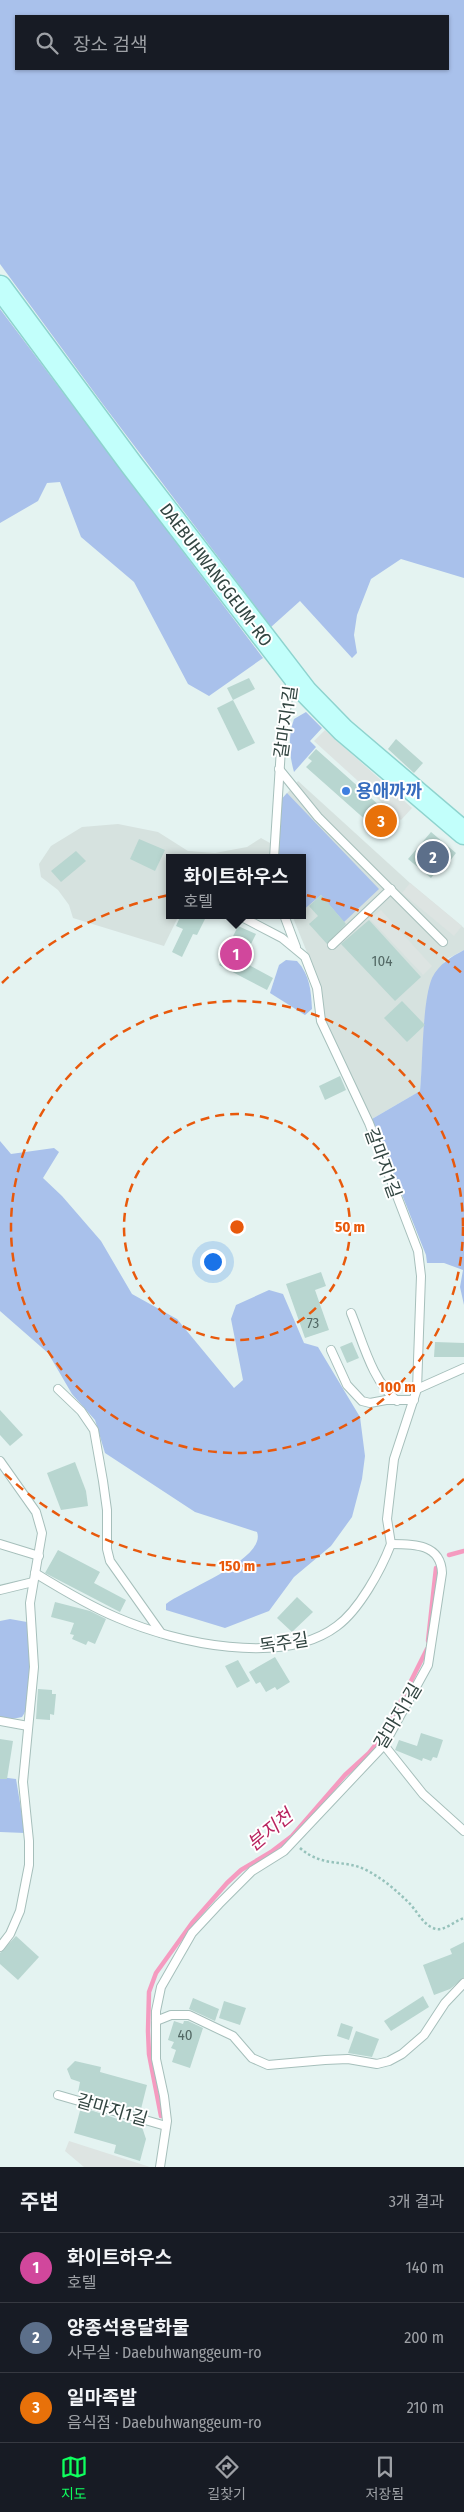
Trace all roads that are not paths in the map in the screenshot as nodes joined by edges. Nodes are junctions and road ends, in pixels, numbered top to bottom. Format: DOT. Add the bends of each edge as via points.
graph roads {
  1 [pos="0,287"];
  2 [pos="292,676"];
  3 [pos="279,769"];
  4 [pos="464,833"];
  5 [pos="274,854"];
  6 [pos="390,890"];
  7 [pos="246,919"];
  8 [pos="286,919"];
  9 [pos="443,942"];
  10 [pos="332,945"];
  11 [pos="297,949"];
  12 [pos="351,1313"];
  13 [pos="331,1350"];
  14 [pos="464,1368"];
  15 [pos="58,1389"];
  16 [pos="417,1389"];
  17 [pos="414,1400"];
  18 [pos="397,1401"];
  19 [pos="0,1461"];
  20 [pos="0,1544"];
  21 [pos="391,1544"];
  22 [pos="39,1556"];
  23 [pos="35,1573"];
  24 [pos="33,1582"];
  25 [pos="0,1590"];
  26 [pos="161,1633"];
  27 [pos="0,1721"];
  28 [pos="28,1726"];
  29 [pos="384,1745"];
  30 [pos="464,1831"];
  31 [pos="0,1947"];
  32 [pos="464,1983"];
  33 [pos="156,2021"];
  34 [pos="58,2095"];
  35 [pos="166,2126"];
  36 [pos="160,2167"];
  1 -- 2 [label="main road, DAEBUHWANGGEUM-RO"];
  2 -- 3 [label="lane, 갈마지1길" via="284,715"];
  2 -- 4 [label="main road, DAEBUHWANGGEUM-RO" via="343,730"];
  3 -- 5 [label="lane, 갈마지1길"];
  3 -- 6 [label="lane, 갈마지1길" via="301,799"];
  6 -- 9 [label="lane, 갈마지1길"];
  6 -- 10 [label="lane"];
  7 -- 11 [label="lane, 갈마지1길"];
  8 -- 11 [label="lane, 갈마지1길"];
  11 -- 16 [label="lane, 갈마지1길" via="313,976 321,1022 369,1123 418,1251 421,1276"];
  12 -- 18 [label="lane" via="378,1377"];
  13 -- 18 [label="lane" via="347,1385 362,1401"];
  14 -- 16 [label="lane"];
  15 -- 26 [label="lane" via="94,1430 104,1480 110,1561"];
  16 -- 17 [label="lane, 갈마지1길"];
  17 -- 18 [label="lane"];
  17 -- 21 [label="lane, 갈마지1길" via="394,1459 387,1519"];
  19 -- 22 [label="lane" via="40,1518"];
  20 -- 22 [label="lane"];
  21 -- 26 [label="lane, 독주길" via="348,1618 322,1636 300,1643 256,1648 226,1646"];
  21 -- 29 [label="lane, 갈마지1길" via="423,1546 431,1550 440,1559 442,1573 428,1665"];
  22 -- 23 [label="lane"];
  23 -- 24 [label="lane"];
  23 -- 26 [label="lane, 독주길" via="116,1618"];
  24 -- 25 [label="lane"];
  24 -- 28 [label="lane" via="30,1610 34,1667"];
  27 -- 28 [label="lane"];
  28 -- 31 [label="lane" via="23,1782 29,1841 27,1879 15,1924"];
  29 -- 30 [label="lane" via="423,1794"];
  29 -- 33 [label="lane, 갈마지1길" via="295,1841 278,1856 252,1871 192,1933 161,1987"];
  32 -- 33 [label="lane" via="445,2003 424,2035 402,2054 377,2064 333,2060 268,2065 252,2058 233,2036 189,2015 172,2015"];
  33 -- 35 [label="lane, 갈마지1길" via="156,2059"];
  34 -- 35 [label="lane, 갈마지1길"];
  35 -- 36 [label="lane, 갈마지1길"];
}
